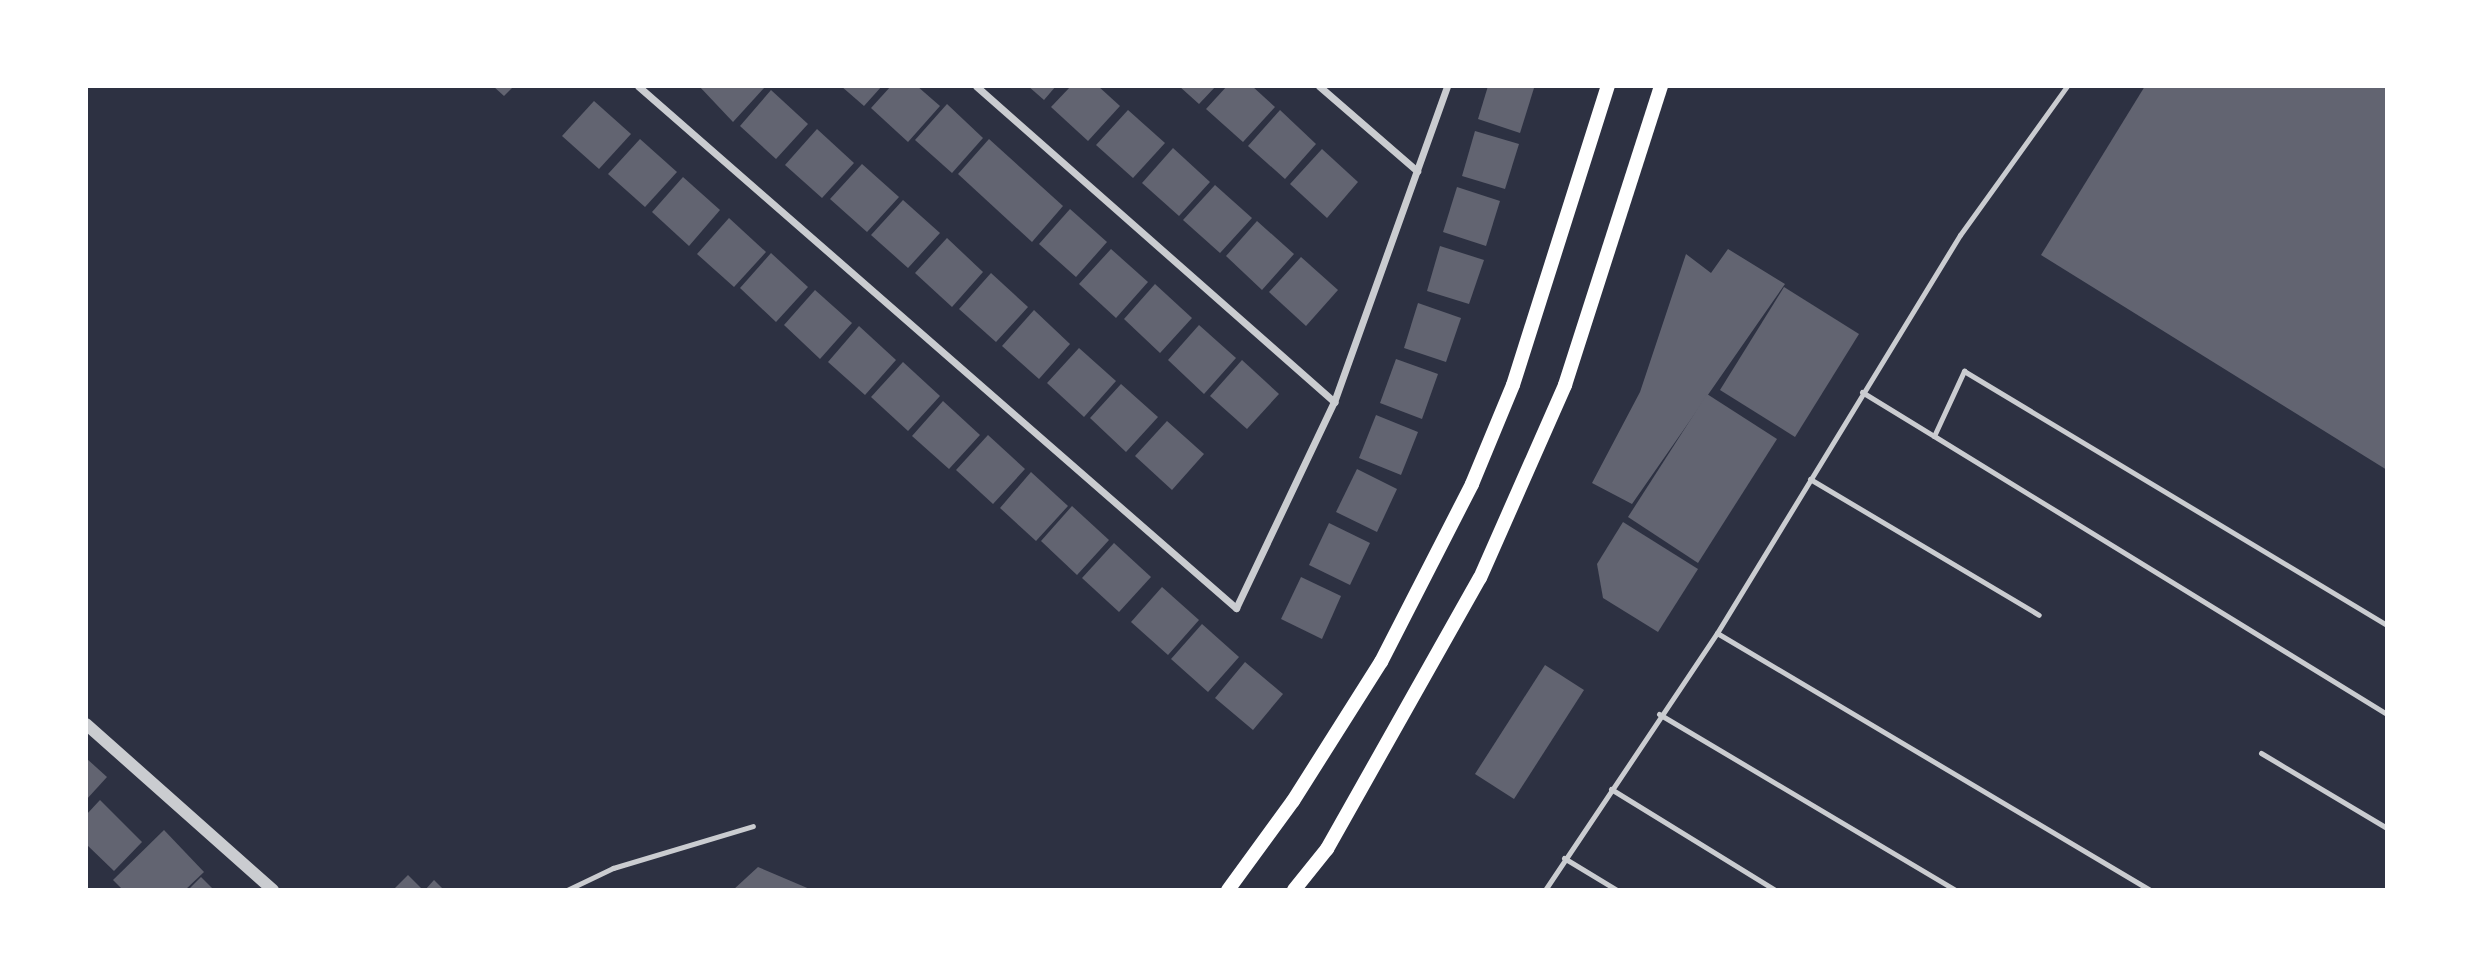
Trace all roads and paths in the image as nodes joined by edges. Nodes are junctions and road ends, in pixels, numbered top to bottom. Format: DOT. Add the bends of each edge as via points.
graph roads {
  1 [pos="638,86"];
  2 [pos="976,86"];
  3 [pos="1319,86"];
  4 [pos="1447,86"];
  5 [pos="1608,86"];
  6 [pos="1661,86"];
  7 [pos="2067,86"];
  8 [pos="1417,171"];
  9 [pos="1862,392"];
  10 [pos="1335,402"];
  11 [pos="1934,436"];
  12 [pos="1810,479"];
  13 [pos="2039,615"];
  14 [pos="2387,625"];
  15 [pos="1717,634"];
  16 [pos="1659,714"];
  17 [pos="2387,714"];
  18 [pos="86,724"];
  19 [pos="2261,753"];
  20 [pos="1611,789"];
  21 [pos="753,826"];
  22 [pos="2387,828"];
  23 [pos="1564,858"];
  24 [pos="272,890"];
  25 [pos="567,890"];
  26 [pos="1227,890"];
  27 [pos="1294,890"];
  28 [pos="1545,890"];
  29 [pos="1617,890"];
  30 [pos="1775,890"];
  31 [pos="1956,890"];
  32 [pos="2150,890"];
  1 -- 10 [label="street" via="1236,608"];
  2 -- 10 [label="street"];
  3 -- 8 [label="street"];
  4 -- 8 [label="street"];
  5 -- 26 [label="main road" via="1513,385 1472,484 1381,662 1293,802"];
  6 -- 27 [label="main road" via="1564,385 1480,578 1327,849"];
  7 -- 9 [label="lane" via="1960,234"];
  8 -- 10 [label="street"];
  9 -- 11 [label="lane"];
  9 -- 12 [label="lane"];
  11 -- 14 [label="lane" via="1964,371"];
  11 -- 17 [label="lane"];
  12 -- 13 [label="lane"];
  12 -- 15 [label="lane"];
  15 -- 16 [label="lane"];
  15 -- 32 [label="lane"];
  16 -- 20 [label="lane"];
  16 -- 31 [label="lane"];
  18 -- 24 [label="street"];
  19 -- 22 [label="lane"];
  20 -- 23 [label="lane"];
  20 -- 30 [label="lane"];
  21 -- 25 [label="lane" via="613,868"];
  23 -- 28 [label="lane"];
  23 -- 29 [label="lane"];
}
